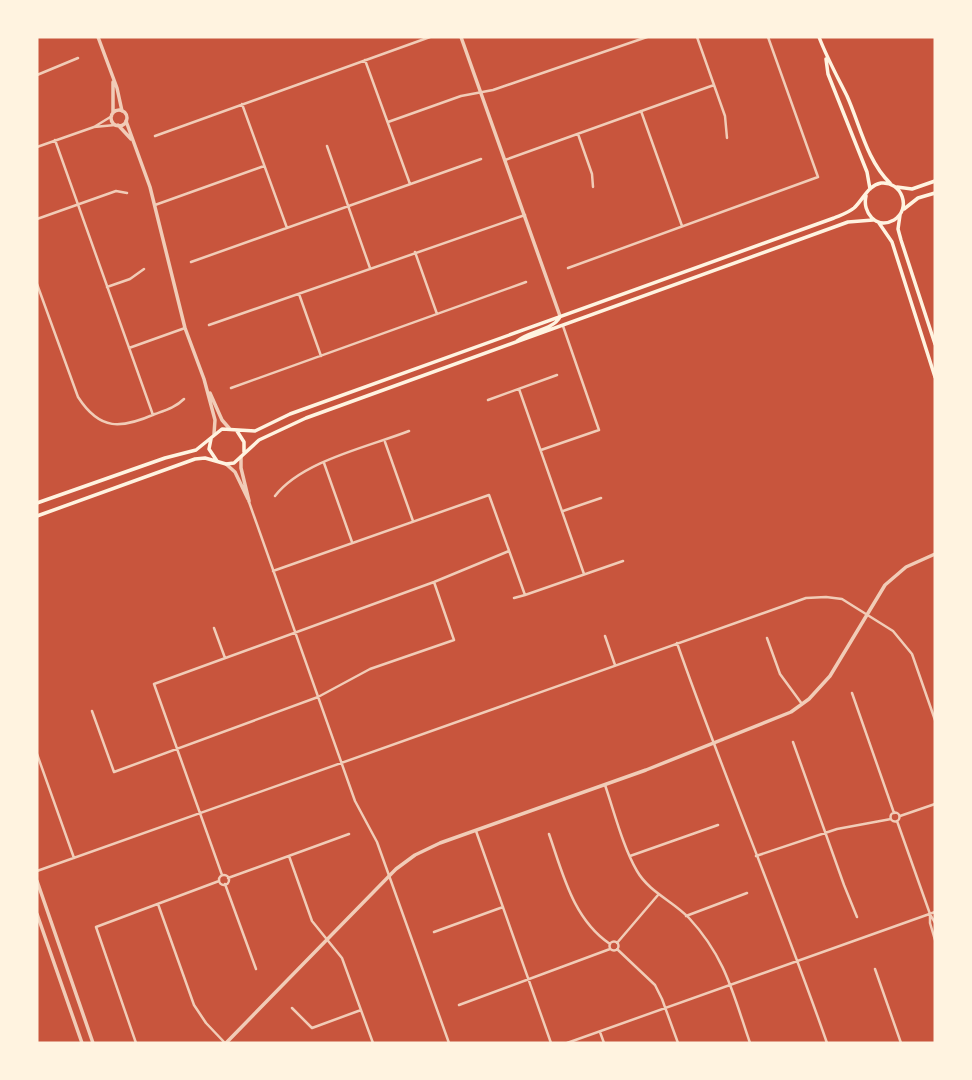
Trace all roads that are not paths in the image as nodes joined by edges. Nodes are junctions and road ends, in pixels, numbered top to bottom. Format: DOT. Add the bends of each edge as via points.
graph roads {
  1 [pos="98,37"];
  2 [pos="430,37"];
  3 [pos="461,37"];
  4 [pos="647,37"];
  5 [pos="697,37"];
  6 [pos="768,37"];
  7 [pos="819,37"];
  8 [pos="826,57"];
  9 [pos="78,58"];
  10 [pos="365,60"];
  11 [pos="37,75"];
  12 [pos="113,80"];
  13 [pos="714,85"];
  14 [pos="481,92"];
  15 [pos="242,104"];
  16 [pos="122,111"];
  17 [pos="641,111"];
  18 [pos="112,115"];
  19 [pos="126,121"];
  20 [pos="388,122"];
  21 [pos="117,125"];
  22 [pos="94,127"];
  23 [pos="578,134"];
  24 [pos="155,136"];
  25 [pos="727,138"];
  26 [pos="55,140"];
  27 [pos="132,141"];
  28 [pos="327,146"];
  29 [pos="37,147"];
  30 [pos="481,159"];
  31 [pos="505,160"];
  32 [pos="265,166"];
  33 [pos="935,181"];
  34 [pos="410,184"];
  35 [pos="893,186"];
  36 [pos="593,187"];
  37 [pos="870,190"];
  38 [pos="127,193"];
  39 [pos="935,193"];
  40 [pos="866,196"];
  41 [pos="78,204"];
  42 [pos="155,205"];
  43 [pos="348,206"];
  44 [pos="901,213"];
  45 [pos="524,215"];
  46 [pos="37,219"];
  47 [pos="876,221"];
  48 [pos="682,226"];
  49 [pos="287,228"];
  50 [pos="415,252"];
  51 [pos="191,262"];
  52 [pos="370,268"];
  53 [pos="568,268"];
  54 [pos="144,269"];
  55 [pos="526,282"];
  56 [pos="37,284"];
  57 [pos="107,287"];
  58 [pos="299,294"];
  59 [pos="438,314"];
  60 [pos="561,316"];
  61 [pos="209,326"];
  62 [pos="563,326"];
  63 [pos="185,328"];
  64 [pos="512,344"];
  65 [pos="935,344"];
  66 [pos="129,348"];
  67 [pos="321,356"];
  68 [pos="556,375"];
  69 [pos="935,377"];
  70 [pos="204,379"];
  71 [pos="231,388"];
  72 [pos="519,388"];
  73 [pos="184,399"];
  74 [pos="488,400"];
  75 [pos="153,415"];
  76 [pos="232,429"];
  77 [pos="410,431"];
  78 [pos="212,437"];
  79 [pos="385,441"];
  80 [pos="541,450"];
  81 [pos="242,456"];
  82 [pos="218,462"];
  83 [pos="324,463"];
  84 [pos="226,464"];
  85 [pos="275,496"];
  86 [pos="601,498"];
  87 [pos="249,501"];
  88 [pos="37,503"];
  89 [pos="562,511"];
  90 [pos="37,516"];
  91 [pos="413,521"];
  92 [pos="352,542"];
  93 [pos="509,551"];
  94 [pos="935,554"];
  95 [pos="622,561"];
  96 [pos="273,571"];
  97 [pos="584,574"];
  98 [pos="434,582"];
  99 [pos="525,594"];
  100 [pos="514,598"];
  101 [pos="867,613"];
  102 [pos="214,628"];
  103 [pos="295,633"];
  104 [pos="605,636"];
  105 [pos="767,638"];
  106 [pos="677,643"];
  107 [pos="225,658"];
  108 [pos="615,665"];
  109 [pos="852,693"];
  110 [pos="318,697"];
  111 [pos="802,705"];
  112 [pos="92,711"];
  113 [pos="935,720"];
  114 [pos="793,742"];
  115 [pos="712,743"];
  116 [pos="177,748"];
  117 [pos="37,754"];
  118 [pos="342,763"];
  119 [pos="605,785"];
  120 [pos="935,804"];
  121 [pos="200,813"];
  122 [pos="894,813"];
  123 [pos="900,816"];
  124 [pos="891,819"];
  125 [pos="897,821"];
  126 [pos="718,825"];
  127 [pos="476,831"];
  128 [pos="825,833"];
  129 [pos="349,834"];
  130 [pos="549,834"];
  131 [pos="289,856"];
  132 [pos="631,856"];
  133 [pos="757,856"];
  134 [pos="74,858"];
  135 [pos="37,871"];
  136 [pos="222,875"];
  137 [pos="389,875"];
  138 [pos="229,878"];
  139 [pos="37,881"];
  140 [pos="219,881"];
  141 [pos="225,884"];
  142 [pos="747,893"];
  143 [pos="658,894"];
  144 [pos="158,904"];
  145 [pos="503,907"];
  146 [pos="935,912"];
  147 [pos="37,914"];
  148 [pos="930,914"];
  149 [pos="686,916"];
  150 [pos="857,917"];
  151 [pos="935,923"];
  152 [pos="434,932"];
  153 [pos="326,939"];
  154 [pos="935,940"];
  155 [pos="617,943"];
  156 [pos="610,944"];
  157 [pos="610,949"];
  158 [pos="617,949"];
  159 [pos="798,960"];
  160 [pos="256,969"];
  161 [pos="875,969"];
  162 [pos="528,980"];
  163 [pos="731,985"];
  164 [pos="459,1005"];
  165 [pos="666,1008"];
  166 [pos="292,1009"];
  167 [pos="361,1010"];
  168 [pos="600,1032"];
  169 [pos="82,1043"];
  170 [pos="93,1043"];
  171 [pos="136,1043"];
  172 [pos="225,1043"];
  173 [pos="373,1043"];
  174 [pos="449,1043"];
  175 [pos="551,1043"];
  176 [pos="567,1043"];
  177 [pos="604,1043"];
  178 [pos="678,1043"];
  179 [pos="750,1043"];
  180 [pos="827,1043"];
  181 [pos="901,1043"];
  1 -- 12 [label="street"];
  2 -- 10 [label="street"];
  3 -- 14 [label="street"];
  4 -- 14 [label="street"];
  5 -- 13 [label="street"];
  6 -- 48 [label="street" via="818,177"];
  7 -- 8 [label="main road"];
  8 -- 35 [label="main road" via="877,168"];
  8 -- 37 [label="main road"];
  9 -- 11 [label="street"];
  10 -- 15 [label="street"];
  10 -- 20 [label="street"];
  12 -- 16 [label="street"];
  12 -- 18 [label="street"];
  13 -- 17 [label="street"];
  13 -- 25 [label="street"];
  14 -- 20 [label="street"];
  14 -- 31 [label="street"];
  15 -- 24 [label="street"];
  15 -- 32 [label="street"];
  16 -- 18 [label="street"];
  16 -- 19 [label="street"];
  17 -- 23 [label="street"];
  17 -- 48 [label="street"];
  18 -- 21 [label="street"];
  18 -- 22 [label="street"];
  19 -- 21 [label="street"];
  19 -- 27 [label="street"];
  20 -- 34 [label="street"];
  21 -- 22 [label="street"];
  21 -- 27 [label="street"];
  22 -- 26 [label="street"];
  23 -- 31 [label="street"];
  23 -- 36 [label="street"];
  26 -- 29 [label="street"];
  26 -- 41 [label="street"];
  27 -- 42 [label="street"];
  28 -- 43 [label="street"];
  30 -- 34 [label="street"];
  31 -- 45 [label="street"];
  32 -- 42 [label="street"];
  32 -- 49 [label="street"];
  33 -- 35 [label="main road" via="912,189"];
  34 -- 43 [label="street"];
  35 -- 37 [label="main road" via="878,184"];
  35 -- 44 [label="main road" via="903,198"];
  37 -- 40 [label="main road"];
  38 -- 41 [label="street" via="116,191"];
  39 -- 44 [label="main road" via="915,200"];
  40 -- 47 [label="main road" via="865,209"];
  40 -- 60 [label="main road" via="834,218"];
  41 -- 46 [label="street"];
  41 -- 57 [label="street"];
  42 -- 63 [label="street"];
  43 -- 49 [label="street"];
  43 -- 52 [label="street"];
  44 -- 47 [label="main road" via="890,222"];
  44 -- 65 [label="main road" via="899,236"];
  45 -- 50 [label="street"];
  45 -- 60 [label="street"];
  47 -- 62 [label="main road" via="848,222"];
  47 -- 69 [label="main road" via="892,242"];
  48 -- 53 [label="street"];
  49 -- 51 [label="street"];
  50 -- 52 [label="street"];
  50 -- 59 [label="street"];
  52 -- 58 [label="street"];
  54 -- 57 [label="street"];
  55 -- 59 [label="street"];
  56 -- 75 [label="street" via="87,412 100,420 130,425"];
  57 -- 66 [label="street"];
  58 -- 61 [label="street"];
  58 -- 67 [label="street"];
  59 -- 67 [label="street"];
  60 -- 64 [label="main road" via="555,324"];
  60 -- 76 [label="main road" via="290,414 257,431"];
  62 -- 64 [label="main road"];
  62 -- 80 [label="street" via="599,430"];
  63 -- 66 [label="street"];
  63 -- 70 [label="street"];
  64 -- 81 [label="main road" via="306,418 263,438"];
  66 -- 75 [label="street"];
  67 -- 71 [label="street"];
  68 -- 72 [label="street"];
  70 -- 76 [label="street" via="222,420"];
  70 -- 78 [label="street" via="215,420"];
  72 -- 74 [label="street"];
  72 -- 80 [label="street"];
  73 -- 75 [label="street"];
  76 -- 78 [label="main road" via="220,430"];
  76 -- 81 [label="main road" via="244,442"];
  77 -- 79 [label="street"];
  78 -- 82 [label="main road" via="210,452"];
  78 -- 88 [label="main road" via="191,452"];
  79 -- 83 [label="street"];
  79 -- 91 [label="street"];
  80 -- 89 [label="street"];
  81 -- 84 [label="main road"];
  81 -- 87 [label="street"];
  82 -- 84 [label="main road"];
  82 -- 90 [label="main road" via="195,459"];
  83 -- 85 [label="street" via="293,477"];
  83 -- 92 [label="street"];
  84 -- 87 [label="street"];
  86 -- 89 [label="street"];
  87 -- 96 [label="street"];
  89 -- 97 [label="street"];
  91 -- 92 [label="street"];
  91 -- 93 [label="street" via="489,495"];
  92 -- 96 [label="street"];
  93 -- 98 [label="street"];
  93 -- 99 [label="street"];
  94 -- 101 [label="street" via="895,576"];
  95 -- 97 [label="street"];
  96 -- 103 [label="street"];
  97 -- 99 [label="street"];
  98 -- 103 [label="street"];
  98 -- 110 [label="street" via="454,640 370,670"];
  99 -- 100 [label="street"];
  101 -- 106 [label="street" via="836,598 806,598"];
  101 -- 111 [label="street" via="830,676"];
  101 -- 113 [label="street" via="887,625 912,654"];
  102 -- 107 [label="street"];
  103 -- 107 [label="street"];
  103 -- 110 [label="street"];
  104 -- 108 [label="street"];
  105 -- 111 [label="street" via="780,674"];
  106 -- 108 [label="street"];
  106 -- 115 [label="street"];
  107 -- 116 [label="street" via="154,684"];
  108 -- 118 [label="street"];
  109 -- 122 [label="street"];
  110 -- 116 [label="street"];
  110 -- 118 [label="street"];
  111 -- 115 [label="street"];
  112 -- 116 [label="street" via="114,772"];
  114 -- 128 [label="street"];
  115 -- 119 [label="street"];
  115 -- 133 [label="street"];
  116 -- 121 [label="street"];
  117 -- 134 [label="street"];
  118 -- 121 [label="street"];
  118 -- 137 [label="street"];
  119 -- 127 [label="street"];
  119 -- 132 [label="street"];
  120 -- 123 [label="street"];
  121 -- 134 [label="street"];
  121 -- 136 [label="street"];
  122 -- 123 [label="street"];
  122 -- 124 [label="street"];
  123 -- 125 [label="street"];
  124 -- 125 [label="street"];
  124 -- 128 [label="street"];
  125 -- 148 [label="street"];
  126 -- 132 [label="street"];
  127 -- 137 [label="street" via="422,851"];
  127 -- 145 [label="street"];
  128 -- 133 [label="street"];
  128 -- 150 [label="street"];
  129 -- 131 [label="street"];
  130 -- 156 [label="street" via="574,902 589,925"];
  131 -- 138 [label="street"];
  131 -- 153 [label="street" via="309,912"];
  132 -- 143 [label="street" via="641,877"];
  133 -- 159 [label="street"];
  134 -- 135 [label="street"];
  136 -- 138 [label="street"];
  136 -- 140 [label="street"];
  137 -- 153 [label="street"];
  137 -- 174 [label="street"];
  138 -- 141 [label="street"];
  139 -- 170 [label="street"];
  140 -- 141 [label="street"];
  140 -- 144 [label="street"];
  141 -- 160 [label="street"];
  142 -- 149 [label="street"];
  143 -- 149 [label="street"];
  143 -- 155 [label="street"];
  144 -- 171 [label="street" via="96,927"];
  144 -- 172 [label="street" via="194,1005"];
  145 -- 152 [label="street"];
  145 -- 162 [label="street"];
  146 -- 148 [label="street"];
  147 -- 169 [label="street"];
  148 -- 151 [label="street"];
  148 -- 154 [label="street"];
  148 -- 159 [label="street"];
  149 -- 163 [label="street" via="712,946"];
  153 -- 167 [label="street" via="342,957"];
  153 -- 172 [label="street"];
  155 -- 156 [label="street"];
  155 -- 158 [label="street"];
  156 -- 157 [label="street"];
  157 -- 158 [label="street"];
  157 -- 162 [label="street"];
  158 -- 165 [label="street" via="650,980"];
  159 -- 163 [label="street"];
  159 -- 180 [label="street"];
  161 -- 181 [label="street"];
  162 -- 164 [label="street"];
  162 -- 175 [label="street"];
  163 -- 165 [label="street"];
  163 -- 179 [label="street"];
  165 -- 168 [label="street"];
  165 -- 178 [label="street"];
  166 -- 167 [label="street" via="312,1028"];
  167 -- 173 [label="street"];
  168 -- 176 [label="street"];
  168 -- 177 [label="street"];
}
